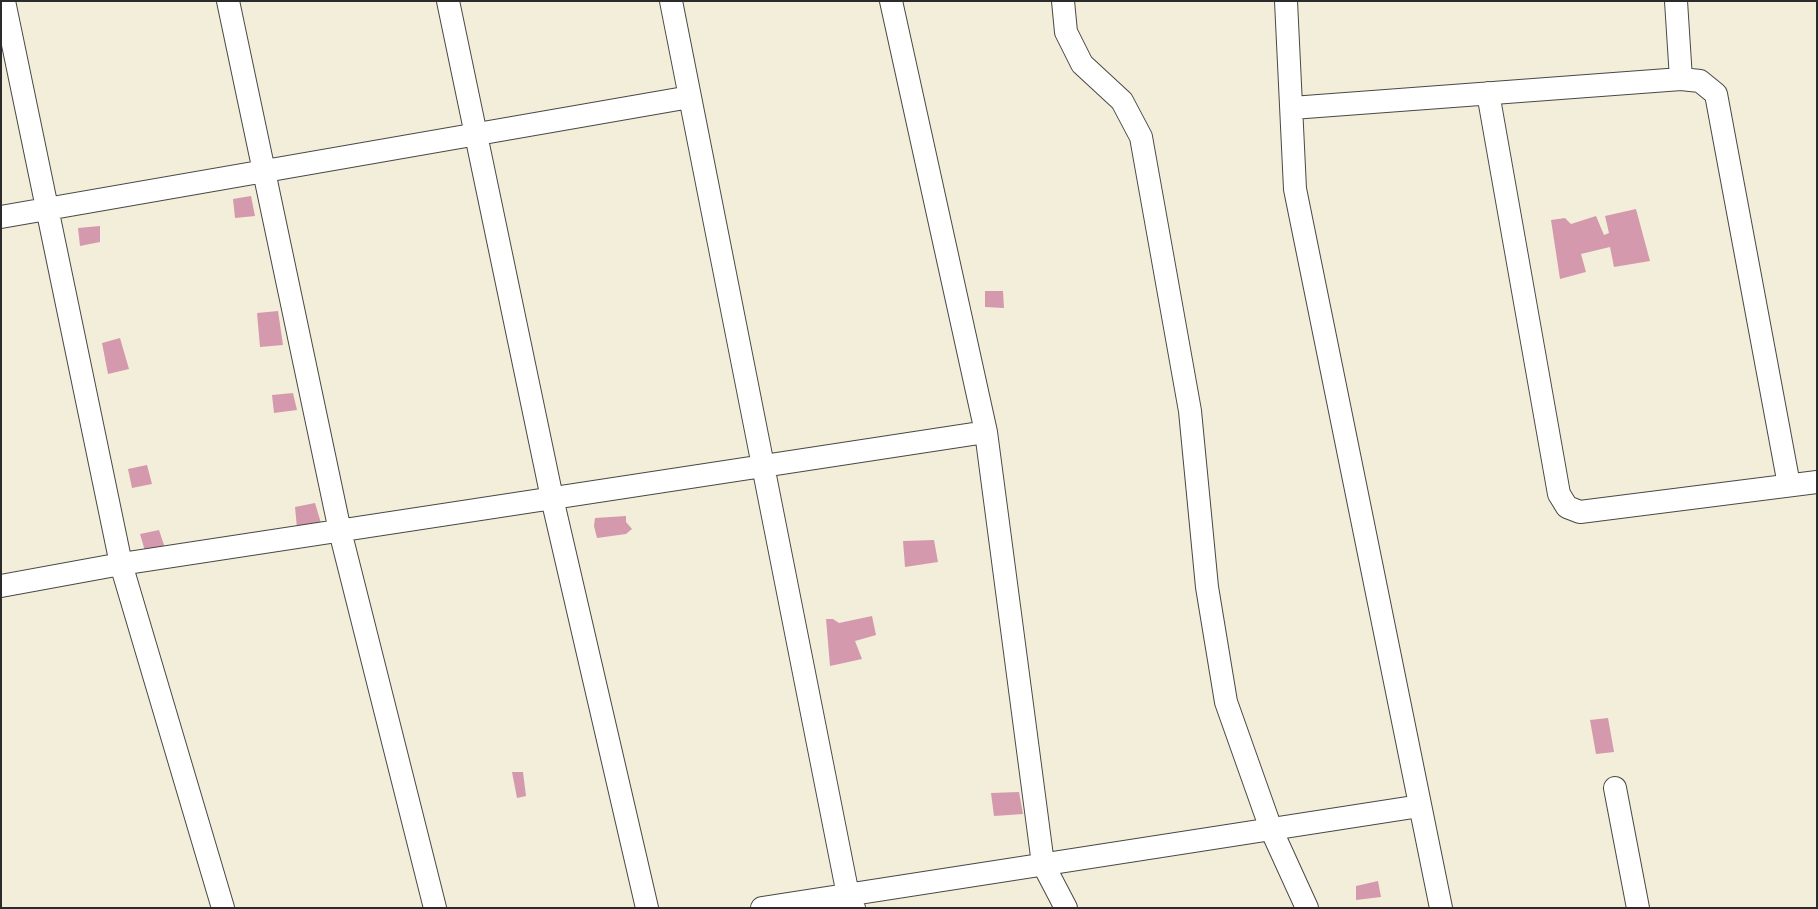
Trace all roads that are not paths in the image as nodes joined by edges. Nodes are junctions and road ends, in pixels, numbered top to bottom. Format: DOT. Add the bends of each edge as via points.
graph roads {
  1 [pos="4,1"];
  2 [pos="228,1"];
  3 [pos="448,1"];
  4 [pos="670,1"];
  5 [pos="891,1"];
  6 [pos="1064,1"];
  7 [pos="1286,1"];
  8 [pos="1676,1"];
  9 [pos="1681,79"];
  10 [pos="1488,93"];
  11 [pos="690,96"];
  12 [pos="1292,108"];
  13 [pos="476,134"];
  14 [pos="264,170"];
  15 [pos="47,208"];
  16 [pos="1,217"];
  17 [pos="986,432"];
  18 [pos="763,466"];
  19 [pos="1817,482"];
  20 [pos="1789,485"];
  21 [pos="552,498"];
  22 [pos="340,531"];
  23 [pos="121,564"];
  24 [pos="1,586"];
  25 [pos="1615,788"];
  26 [pos="1420,806"];
  27 [pos="1271,829"];
  28 [pos="1043,864"];
  29 [pos="851,901"];
  30 [pos="223,908"];
  31 [pos="435,908"];
  32 [pos="647,908"];
  33 [pos="762,908"];
  34 [pos="1066,908"];
  35 [pos="1307,908"];
  36 [pos="1441,908"];
  37 [pos="1638,908"];
  1 -- 15 [label="street"];
  2 -- 14 [label="street"];
  3 -- 13 [label="street"];
  4 -- 11 [label="street"];
  5 -- 17 [label="street"];
  6 -- 27 [label="street" via="1066,32 1082,64 1122,101 1141,137 1190,411 1207,586 1226,702"];
  7 -- 12 [label="street"];
  8 -- 9 [label="street"];
  9 -- 10 [label="street"];
  9 -- 20 [label="street" via="1700,81 1716,94"];
  10 -- 12 [label="street"];
  10 -- 20 [label="street" via="1559,494 1567,507 1580,512"];
  11 -- 13 [label="street"];
  11 -- 18 [label="street"];
  12 -- 26 [label="street" via="1296,189"];
  13 -- 14 [label="street"];
  13 -- 21 [label="street"];
  14 -- 15 [label="street"];
  14 -- 22 [label="street"];
  15 -- 16 [label="street"];
  15 -- 23 [label="street"];
  17 -- 18 [label="street"];
  17 -- 28 [label="street"];
  18 -- 21 [label="street"];
  18 -- 29 [label="street"];
  19 -- 20 [label="street"];
  21 -- 22 [label="street"];
  21 -- 32 [label="street"];
  22 -- 23 [label="street"];
  22 -- 31 [label="street"];
  23 -- 24 [label="street"];
  23 -- 30 [label="street"];
  25 -- 37 [label="street"];
  26 -- 27 [label="street"];
  26 -- 36 [label="street"];
  27 -- 28 [label="street"];
  27 -- 35 [label="street"];
  28 -- 29 [label="street"];
  28 -- 34 [label="street"];
  29 -- 33 [label="street"];
}
